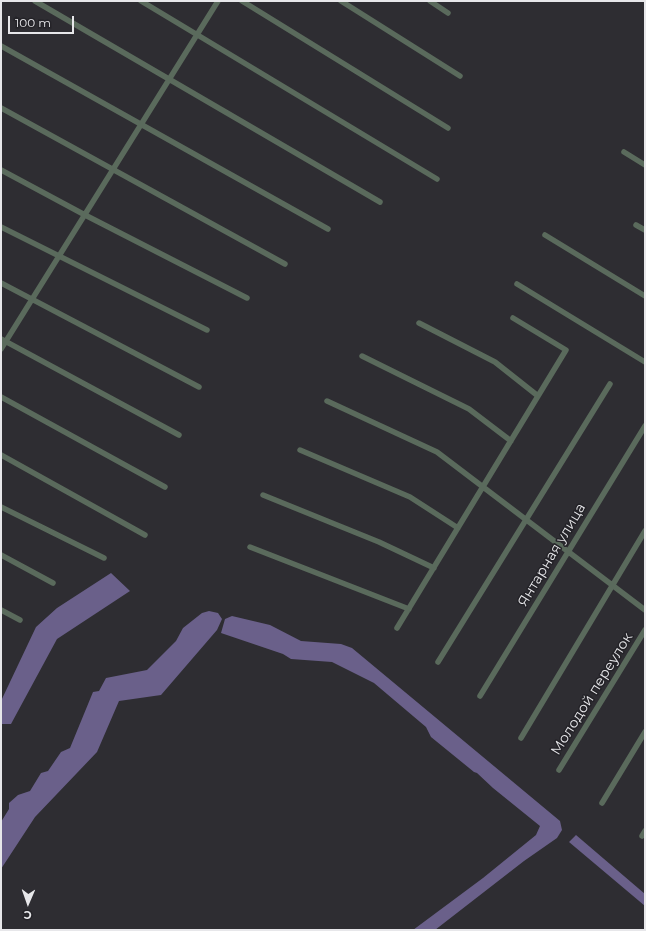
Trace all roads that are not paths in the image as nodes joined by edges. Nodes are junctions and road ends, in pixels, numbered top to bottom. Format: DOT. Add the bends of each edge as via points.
graph roads {
  1 [pos="35,1"];
  2 [pos="141,1"];
  3 [pos="218,1"];
  4 [pos="242,1"];
  5 [pos="341,1"];
  6 [pos="430,1"];
  7 [pos="448,13"];
  8 [pos="197,36"];
  9 [pos="1,46"];
  10 [pos="460,76"];
  11 [pos="170,81"];
  12 [pos="1,108"];
  13 [pos="142,126"];
  14 [pos="448,128"];
  15 [pos="624,152"];
  16 [pos="645,165"];
  17 [pos="1,170"];
  18 [pos="113,171"];
  19 [pos="437,178"];
  20 [pos="380,202"];
  21 [pos="85,215"];
  22 [pos="636,225"];
  23 [pos="1,227"];
  24 [pos="328,229"];
  25 [pos="645,230"];
  26 [pos="546,235"];
  27 [pos="58,257"];
  28 [pos="285,264"];
  29 [pos="1,283"];
  30 [pos="517,284"];
  31 [pos="645,296"];
  32 [pos="247,298"];
  33 [pos="32,299"];
  34 [pos="513,318"];
  35 [pos="419,323"];
  36 [pos="207,330"];
  37 [pos="3,340"];
  38 [pos="1,349"];
  39 [pos="362,356"];
  40 [pos="645,362"];
  41 [pos="610,384"];
  42 [pos="199,387"];
  43 [pos="538,396"];
  44 [pos="1,397"];
  45 [pos="327,401"];
  46 [pos="645,426"];
  47 [pos="179,435"];
  48 [pos="511,441"];
  49 [pos="300,450"];
  50 [pos="1,455"];
  51 [pos="165,487"];
  52 [pos="483,487"];
  53 [pos="263,495"];
  54 [pos="1,507"];
  55 [pos="526,520"];
  56 [pos="458,528"];
  57 [pos="645,530"];
  58 [pos="145,535"];
  59 [pos="250,547"];
  60 [pos="568,552"];
  61 [pos="1,555"];
  62 [pos="104,558"];
  63 [pos="434,568"];
  64 [pos="53,583"];
  65 [pos="612,586"];
  66 [pos="409,609"];
  67 [pos="1,610"];
  68 [pos="645,610"];
  69 [pos="20,620"];
  70 [pos="397,628"];
  71 [pos="645,630"];
  72 [pos="438,662"];
  73 [pos="480,696"];
  74 [pos="645,732"];
  75 [pos="521,738"];
  76 [pos="560,770"];
  77 [pos="602,803"];
  1 -- 11 [label="street"];
  2 -- 8 [label="street"];
  3 -- 8 [label="street"];
  4 -- 14 [label="street"];
  5 -- 10 [label="street"];
  6 -- 7 [label="street"];
  8 -- 11 [label="street"];
  8 -- 19 [label="street"];
  9 -- 13 [label="street"];
  11 -- 13 [label="street"];
  11 -- 20 [label="street"];
  12 -- 18 [label="street"];
  13 -- 18 [label="street"];
  13 -- 24 [label="street"];
  15 -- 16 [label="street"];
  17 -- 21 [label="street"];
  18 -- 21 [label="street"];
  18 -- 28 [label="street"];
  21 -- 27 [label="street"];
  21 -- 32 [label="street"];
  22 -- 25 [label="street"];
  23 -- 27 [label="street"];
  26 -- 31 [label="street"];
  27 -- 33 [label="street"];
  27 -- 36 [label="street"];
  29 -- 33 [label="street"];
  30 -- 40 [label="street"];
  33 -- 37 [label="street"];
  33 -- 42 [label="street"];
  34 -- 43 [label="street" via="566,350"];
  35 -- 43 [label="street" via="495,362"];
  37 -- 38 [label="street"];
  37 -- 47 [label="street"];
  39 -- 48 [label="street" via="469,409"];
  41 -- 55 [label="street"];
  43 -- 48 [label="street"];
  44 -- 51 [label="street"];
  45 -- 52 [label="street" via="437,452"];
  46 -- 60 [label="street, Янтарная улица"];
  48 -- 52 [label="street"];
  49 -- 56 [label="street" via="410,497"];
  50 -- 58 [label="street"];
  52 -- 55 [label="street"];
  52 -- 56 [label="street"];
  53 -- 63 [label="street" via="379,542"];
  54 -- 62 [label="street"];
  55 -- 60 [label="street"];
  55 -- 72 [label="street"];
  56 -- 63 [label="street"];
  57 -- 65 [label="street"];
  59 -- 66 [label="street"];
  60 -- 65 [label="street"];
  60 -- 73 [label="street, Янтарная улица"];
  61 -- 64 [label="street"];
  63 -- 66 [label="street"];
  65 -- 68 [label="street"];
  65 -- 75 [label="street"];
  66 -- 70 [label="street"];
  67 -- 69 [label="street"];
  71 -- 76 [label="street, Молодой переулок"];
  74 -- 77 [label="street"];
}
